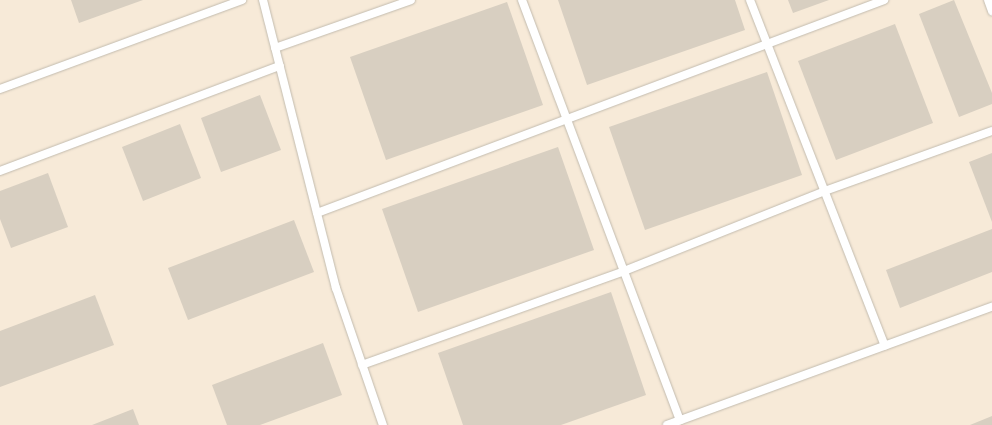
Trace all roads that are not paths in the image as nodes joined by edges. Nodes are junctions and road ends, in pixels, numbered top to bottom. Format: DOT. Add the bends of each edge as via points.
graph roads {
  1 [pos="242,0"];
  2 [pos="264,0"];
  3 [pos="411,0"];
  4 [pos="522,0"];
  5 [pos="750,0"];
  6 [pos="884,0"];
  7 [pos="988,0"];
  8 [pos="992,11"];
  9 [pos="768,44"];
  10 [pos="275,48"];
  11 [pos="280,66"];
  12 [pos="0,89"];
  13 [pos="567,120"];
  14 [pos="992,131"];
  15 [pos="0,171"];
  16 [pos="825,191"];
  17 [pos="317,213"];
  18 [pos="624,271"];
  19 [pos="992,307"];
  20 [pos="884,346"];
  21 [pos="362,365"];
  22 [pos="680,420"];
  23 [pos="383,425"];
  24 [pos="667,425"];
  1 -- 12 [label="lane"];
  2 -- 10 [label="lane"];
  3 -- 10 [label="lane"];
  4 -- 13 [label="lane"];
  5 -- 9 [label="lane"];
  6 -- 9 [label="lane"];
  7 -- 8 [label="lane"];
  9 -- 13 [label="lane"];
  9 -- 16 [label="lane"];
  10 -- 11 [label="lane"];
  11 -- 15 [label="lane"];
  11 -- 17 [label="lane"];
  13 -- 17 [label="lane"];
  13 -- 18 [label="lane"];
  14 -- 16 [label="lane"];
  16 -- 18 [label="lane"];
  16 -- 20 [label="lane"];
  17 -- 21 [label="lane" via="336,288"];
  18 -- 21 [label="lane"];
  18 -- 22 [label="lane"];
  19 -- 20 [label="lane"];
  20 -- 22 [label="lane"];
  21 -- 23 [label="lane"];
  22 -- 24 [label="lane"];
}
